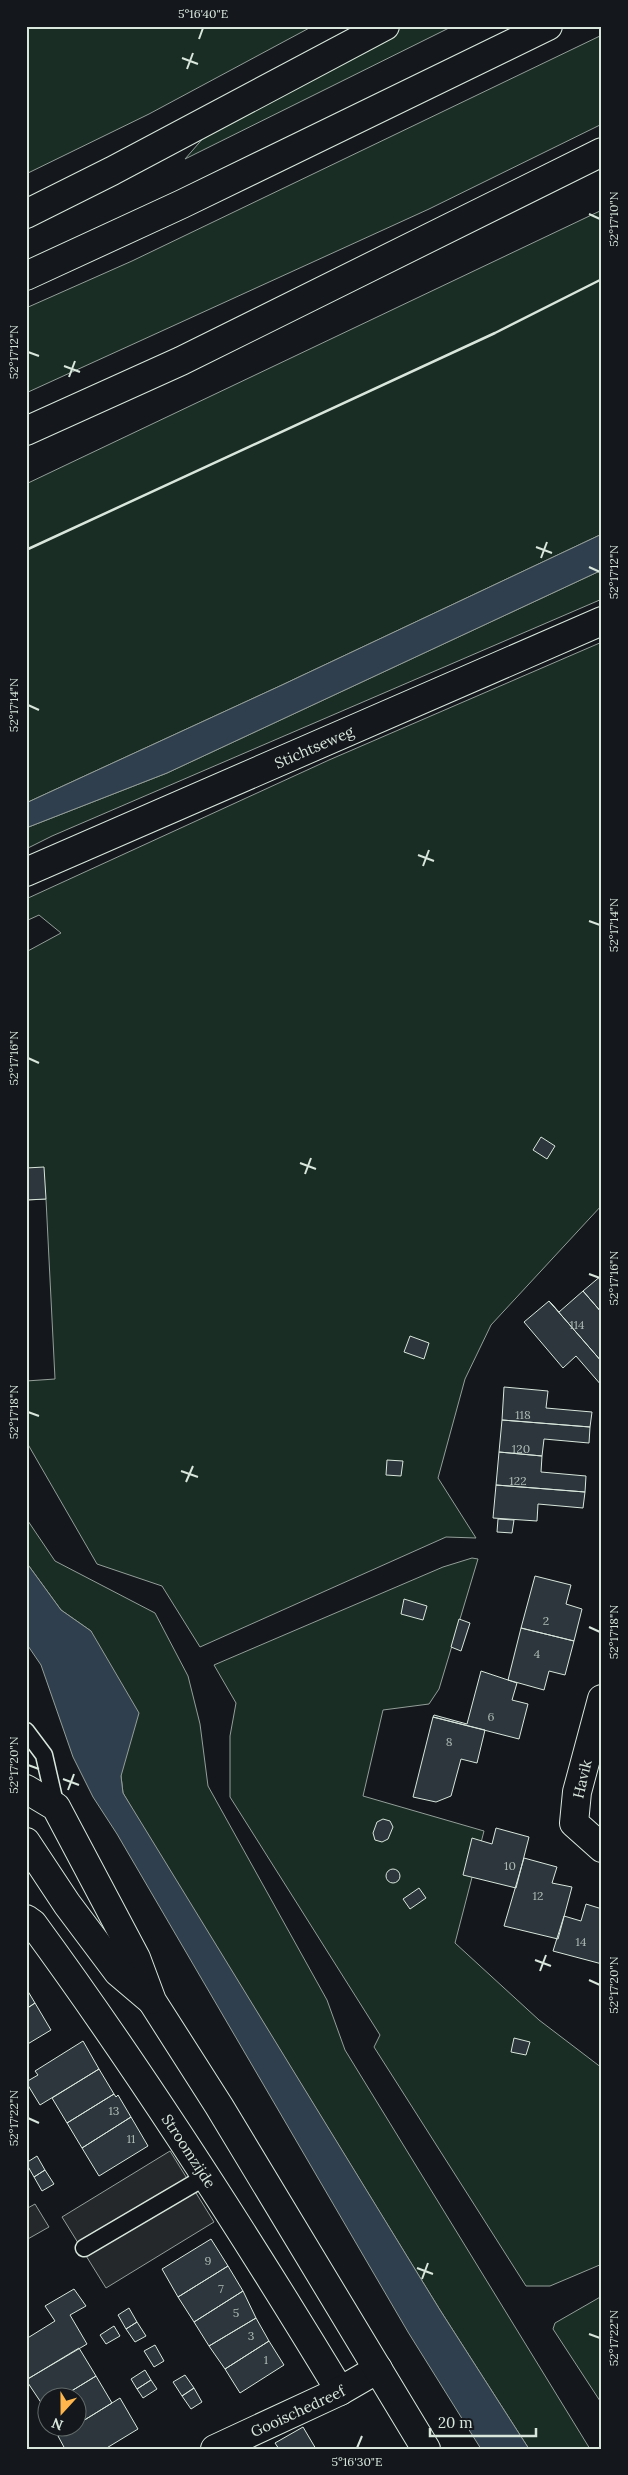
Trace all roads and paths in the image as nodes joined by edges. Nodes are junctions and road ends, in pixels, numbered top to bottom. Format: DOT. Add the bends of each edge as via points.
graph roads {
  1 [pos="385,26"];
  2 [pos="548,26"];
  3 [pos="602,152"];
  4 [pos="26,214"];
  5 [pos="26,276"];
  6 [pos="26,431"];
  7 [pos="602,621"];
  8 [pos="26,872"];
  9 [pos="602,1699"];
  10 [pos="26,1731"];
  11 [pos="26,1788"];
  12 [pos="56,1807"];
  13 [pos="26,1842"];
  14 [pos="602,1848"];
  15 [pos="26,1919"];
  16 [pos="152,2001"];
  17 [pos="206,2177"];
  18 [pos="84,2248"];
  19 [pos="378,2369"];
  20 [pos="340,2391"];
  21 [pos="215,2449"];
  22 [pos="426,2449"];
  1 -- 4 [label="main road"];
  2 -- 5 [label="main road"];
  3 -- 6 [label="main road" via="181,361"];
  7 -- 8 [label="main road, Stichtseweg"];
  9 -- 14 [label="main road, Havik" via="577,1792 574,1823"];
  10 -- 12 [label="lane" via="44,1755"];
  11 -- 12 [label="main road"];
  12 -- 16 [label="main road" via="136,1958"];
  13 -- 16 [label="main road" via="118,1972"];
  15 -- 17 [label="main road, Stroomzijde" via="33,1924 116,2040"];
  16 -- 19 [label="main road"];
  17 -- 18 [label="lane"];
  17 -- 20 [label="main road, Stroomzijde"];
  19 -- 20 [label="main road, Gooischedreef"];
  19 -- 22 [label="main road"];
  20 -- 21 [label="main road, Gooischedreef"];
}
